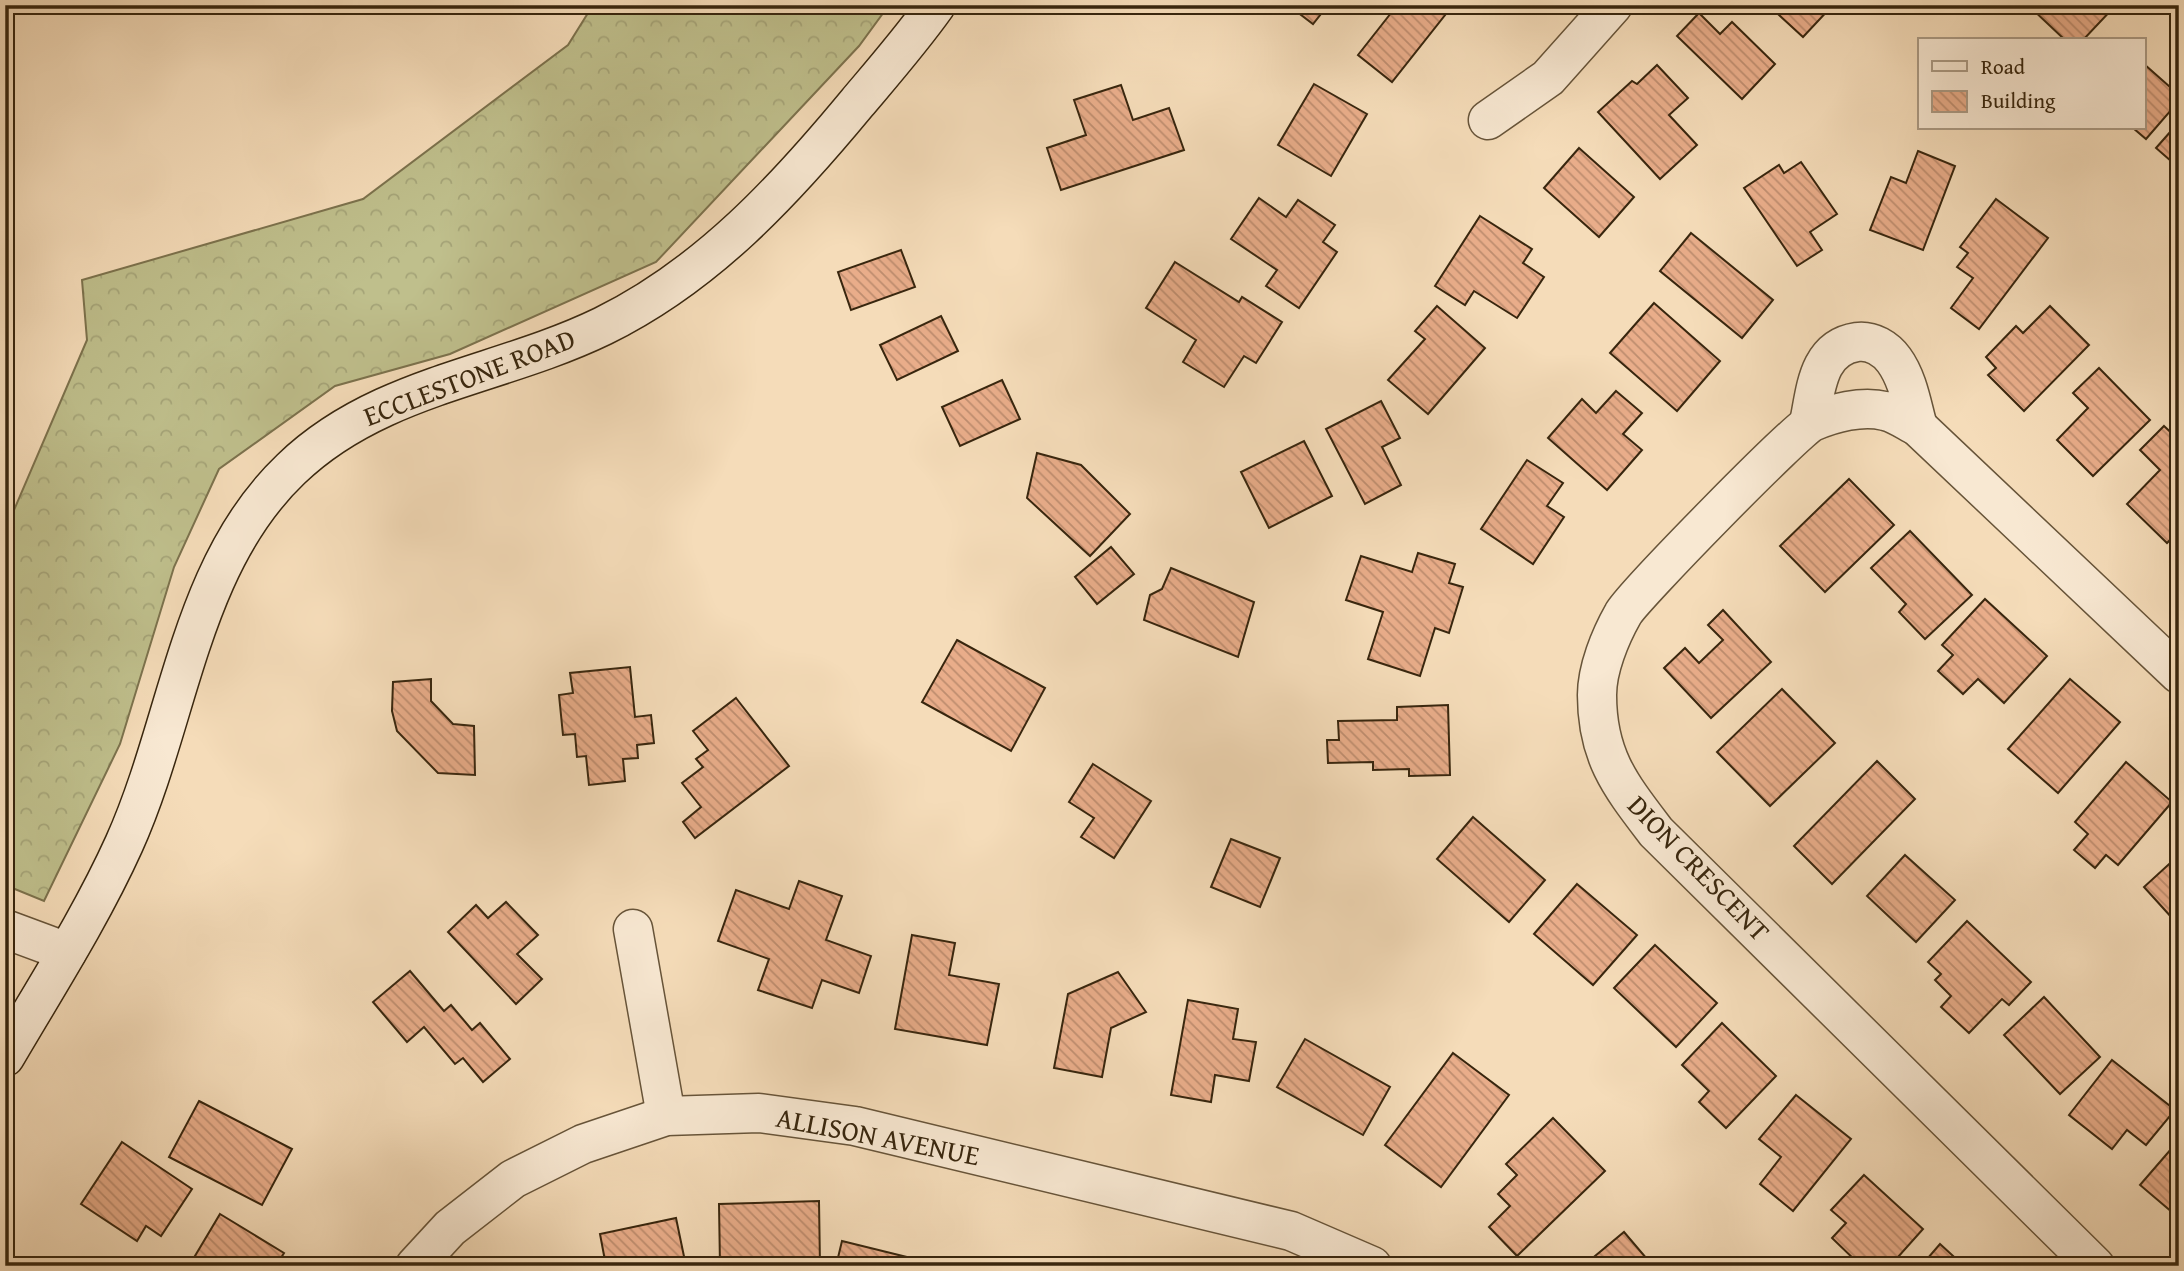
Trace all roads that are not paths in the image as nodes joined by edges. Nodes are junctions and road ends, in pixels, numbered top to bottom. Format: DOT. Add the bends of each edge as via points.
graph roads {
  1 [pos="936,5"];
  2 [pos="1613,5"];
  3 [pos="1488,120"];
  4 [pos="1809,423"];
  5 [pos="1918,427"];
  6 [pos="2179,674"];
  7 [pos="5,929"];
  8 [pos="633,929"];
  9 [pos="67,952"];
  10 [pos="5,1057"];
  11 [pos="666,1116"];
  12 [pos="415,1266"];
  13 [pos="1372,1266"];
  14 [pos="2095,1266"];
  1 -- 9 [label="street, ECCLESTONE ROAD" via="802,169 732,239 669,288 605,325 538,354 410,395 344,426 289,470 222,562 196,626 164,741 124,844"];
  2 -- 3 [label="street" via="1548,78"];
  4 -- 5 [label="street" via="1860,410 1885,411"];
  4 -- 5 [label="street" via="1820,371 1829,355 1843,344 1865,341 1883,348 1895,361"];
  4 -- 14 [label="street, DION CRESCENT" via="1623,612 1597,692 1601,739 1617,780 1656,832"];
  5 -- 6 [label="street"];
  7 -- 9 [label="street"];
  8 -- 11 [label="street"];
  9 -- 10 [label="street, ECCLESTONE ROAD"];
  11 -- 12 [label="street, ALLISON AVENUE" via="583,1144 513,1179 450,1228"];
  11 -- 13 [label="street, ALLISON AVENUE" via="759,1112 855,1126 1291,1231"];
}
